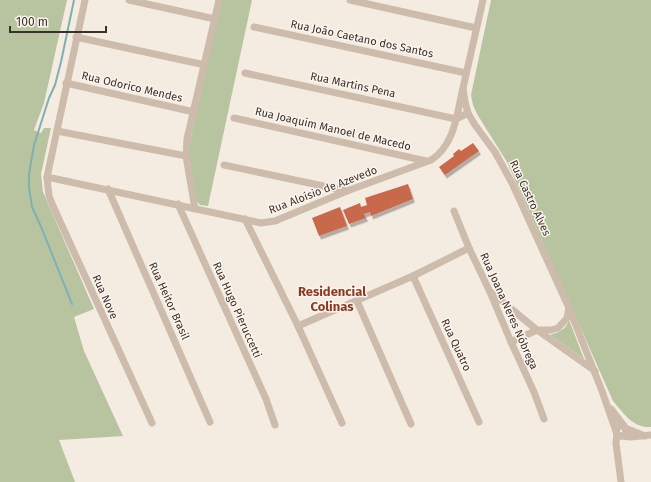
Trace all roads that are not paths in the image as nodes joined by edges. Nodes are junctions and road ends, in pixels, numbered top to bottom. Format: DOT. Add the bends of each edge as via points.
graph roads {
  1 [pos="85,0"];
  2 [pos="129,0"];
  3 [pos="219,0"];
  4 [pos="350,0"];
  5 [pos="483,0"];
  6 [pos="215,19"];
  7 [pos="254,27"];
  8 [pos="476,28"];
  9 [pos="76,37"];
  10 [pos="205,65"];
  11 [pos="245,73"];
  12 [pos="466,73"];
  13 [pos="66,83"];
  14 [pos="463,88"];
  15 [pos="194,112"];
  16 [pos="468,114"];
  17 [pos="234,118"];
  18 [pos="456,118"];
  19 [pos="57,131"];
  20 [pos="186,156"];
  21 [pos="427,161"];
  22 [pos="224,165"];
  23 [pos="47,177"];
  24 [pos="108,190"];
  25 [pos="347,191"];
  26 [pos="178,204"];
  27 [pos="195,209"];
  28 [pos="454,211"];
  29 [pos="245,220"];
  30 [pos="469,248"];
  31 [pos="413,276"];
  32 [pos="490,292"];
  33 [pos="357,301"];
  34 [pos="569,308"];
  35 [pos="298,326"];
  36 [pos="537,330"];
  37 [pos="511,342"];
  38 [pos="595,372"];
  39 [pos="607,404"];
  40 [pos="544,419"];
  41 [pos="210,422"];
  42 [pos="479,422"];
  43 [pos="152,423"];
  44 [pos="342,423"];
  45 [pos="412,424"];
  46 [pos="275,425"];
  47 [pos="625,427"];
  48 [pos="618,434"];
  49 [pos="648,436"];
  50 [pos="621,482"];
  1 -- 9 [label="street, Rua Nove"];
  2 -- 6 [label="street"];
  3 -- 6 [label="street"];
  4 -- 8 [label="street"];
  5 -- 8 [label="street, Rua Castro Alves"];
  6 -- 10 [label="street"];
  7 -- 12 [label="street, Rua João Caetano dos Santos"];
  8 -- 12 [label="street, Rua Castro Alves"];
  9 -- 10 [label="street"];
  9 -- 13 [label="street, Rua Nove"];
  10 -- 15 [label="street"];
  11 -- 18 [label="street, Rua Martins Pena"];
  12 -- 14 [label="street, Rua Castro Alves"];
  13 -- 15 [label="street, Rua Odorico Mendes"];
  13 -- 19 [label="street, Rua Nove"];
  14 -- 16 [label="street, Rua Castro Alves"];
  14 -- 18 [label="street, Rua Aloísio de Azevedo"];
  15 -- 20 [label="street" via="187,139"];
  16 -- 18 [label="street"];
  16 -- 34 [label="street, Rua Castro Alves" via="507,172"];
  17 -- 21 [label="street, Rua Joaquim Manoel de Macedo"];
  18 -- 21 [label="street, Rua Aloísio de Azevedo" via="452,135 439,156"];
  19 -- 20 [label="street"];
  19 -- 23 [label="street, Rua Nove"];
  20 -- 27 [label="street"];
  21 -- 25 [label="street, Rua Aloísio de Azevedo"];
  22 -- 25 [label="street"];
  23 -- 24 [label="street, Rua Aloísio de Azevedo"];
  23 -- 43 [label="street, Rua Nove" via="53,206"];
  24 -- 26 [label="street, Rua Aloísio de Azevedo"];
  24 -- 41 [label="street, Rua Heitor Brasil"];
  25 -- 29 [label="street, Rua Aloísio de Azevedo" via="275,221 260,223"];
  26 -- 27 [label="street, Rua Aloísio de Azevedo"];
  26 -- 46 [label="street, Rua Hugo Pieruccetti" via="266,399"];
  27 -- 29 [label="street, Rua Aloísio de Azevedo"];
  28 -- 30 [label="street, Rua Joana Neres Nóbrega"];
  29 -- 35 [label="street"];
  30 -- 31 [label="street"];
  30 -- 32 [label="street, Rua Joana Neres Nóbrega"];
  31 -- 33 [label="street"];
  31 -- 42 [label="street, Rua Quatro"];
  32 -- 36 [label="street"];
  32 -- 37 [label="street, Rua Joana Neres Nóbrega"];
  33 -- 35 [label="street"];
  33 -- 45 [label="street"];
  34 -- 36 [label="street" via="567,318 558,328"];
  34 -- 38 [label="street, Rua Castro Alves"];
  35 -- 44 [label="street"];
  36 -- 37 [label="street"];
  36 -- 38 [label="street"];
  37 -- 40 [label="street, Rua Joana Neres Nóbrega"];
  38 -- 39 [label="street, Rua Castro Alves"];
  39 -- 47 [label="street, Rua Castro Alves"];
  39 -- 48 [label="street, Rua Castro Alves"];
  47 -- 48 [label="street" via="626,432"];
  47 -- 49 [label="street"];
  48 -- 49 [label="street" via="631,437"];
  48 -- 50 [label="street, Rua Castro Alves" via="616,443"];
}
